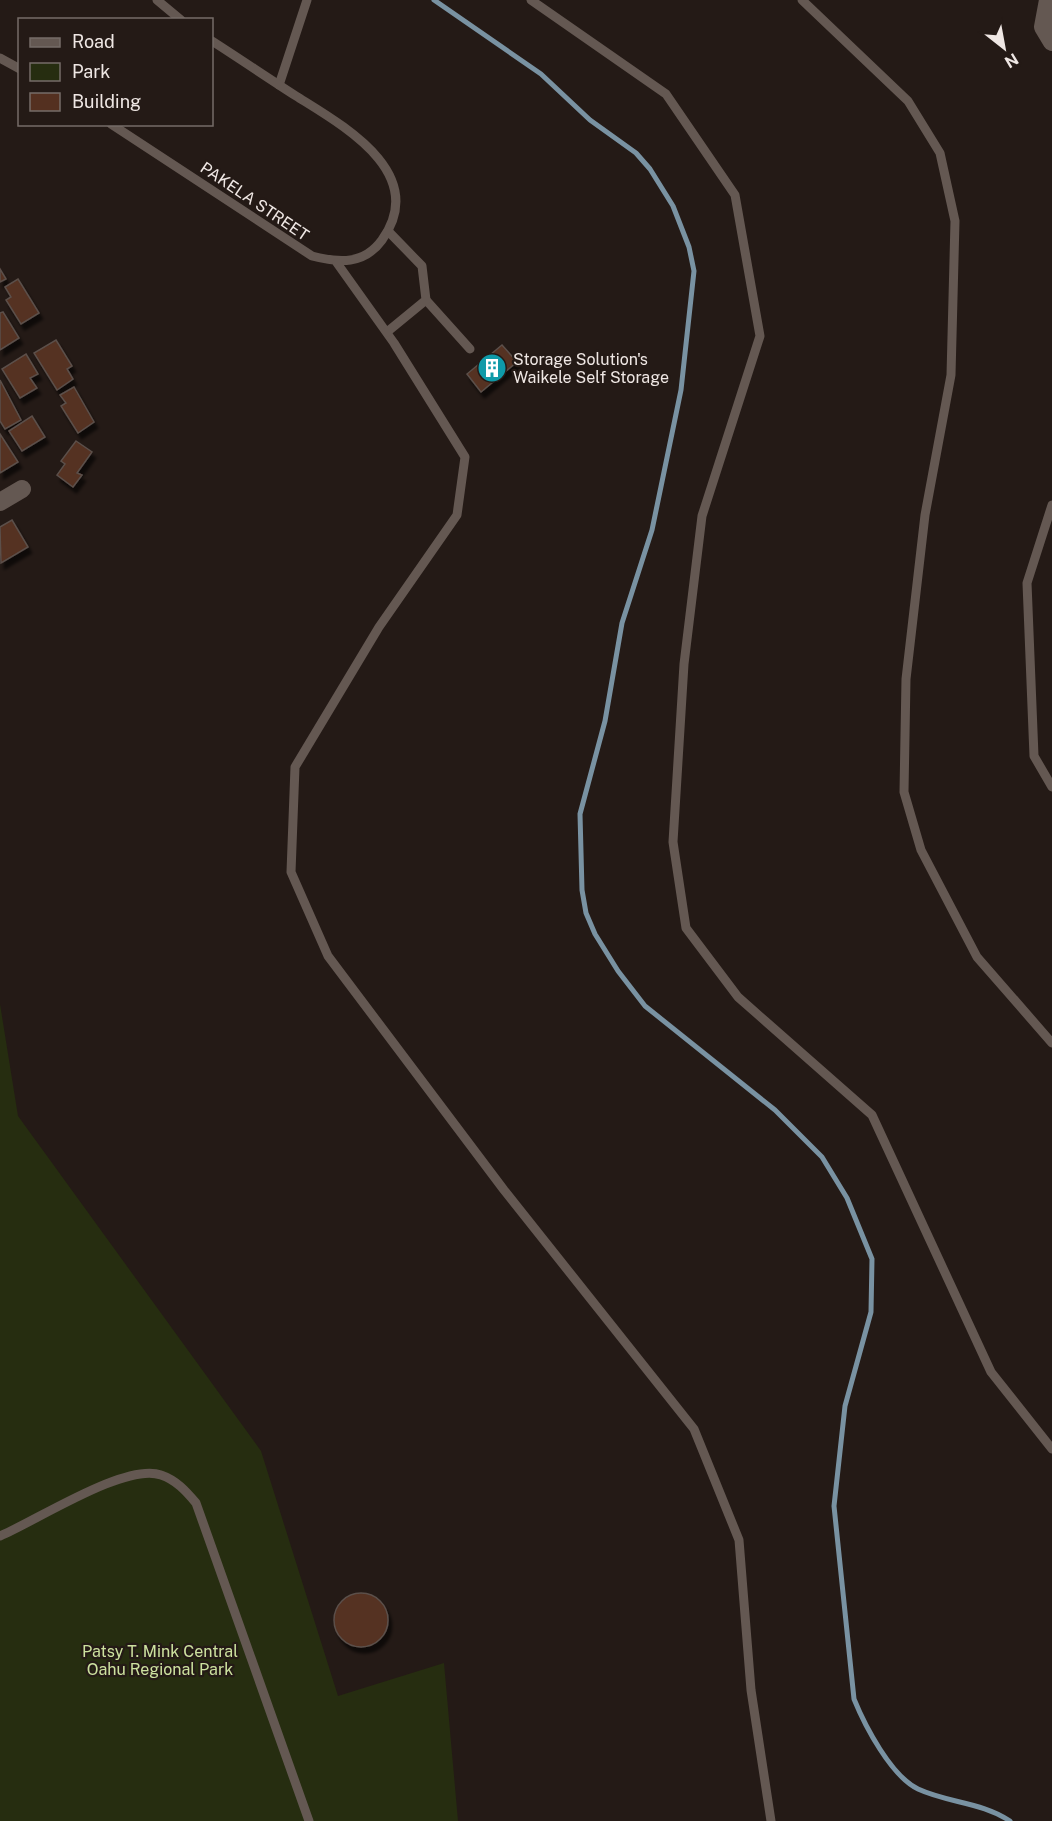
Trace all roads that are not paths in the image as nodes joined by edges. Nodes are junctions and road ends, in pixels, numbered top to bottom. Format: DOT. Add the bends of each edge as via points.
graph roads {
  1 [pos="157,0"];
  2 [pos="531,0"];
  3 [pos="802,0"];
  4 [pos="1048,0"];
  5 [pos="306,3"];
  6 [pos="179,18"];
  7 [pos="213,42"];
  8 [pos="1052,42"];
  9 [pos="0,58"];
  10 [pos="18,68"];
  11 [pos="279,85"];
  12 [pos="114,126"];
  13 [pos="388,231"];
  14 [pos="337,263"];
  15 [pos="426,300"];
  16 [pos="387,332"];
  17 [pos="471,349"];
  18 [pos="22,489"];
  19 [pos="0,502"];
  20 [pos="1052,505"];
  21 [pos="1052,787"];
  22 [pos="1052,1043"];
  23 [pos="1052,1449"];
  24 [pos="0,1536"];
  25 [pos="309,1821"];
  26 [pos="771,1821"];
  1 -- 6 [label="lane"];
  2 -- 23 [label="lane" via="666,94 735,195 758,324 760,336 702,516 684,663 673,842 686,928 738,997 872,1115 991,1372"];
  3 -- 22 [label="lane" via="908,101 940,153 955,222 951,375 925,515 906,679 904,792 921,850 977,957"];
  4 -- 8 [label="street" via="1043,27"];
  5 -- 11 [label="lane"];
  7 -- 11 [label="lane"];
  9 -- 10 [label="lane"];
  11 -- 13 [label="lane" via="347,128 377,155 394,190 394,211"];
  12 -- 14 [label="lane, PAKELA STREET" via="293,246"];
  13 -- 14 [label="lane" via="369,252"];
  13 -- 15 [label="lane" via="422,267"];
  14 -- 16 [label="lane"];
  15 -- 16 [label="lane"];
  15 -- 17 [label="lane"];
  16 -- 26 [label="lane" via="465,457 457,515 379,627 295,767 291,872 328,956 504,1190 694,1429 739,1540 751,1690"];
  18 -- 19 [label="street"];
  20 -- 21 [label="lane" via="1027,583 1034,756"];
  24 -- 25 [label="lane" via="130,1473 159,1474 178,1484 196,1503"];
}
